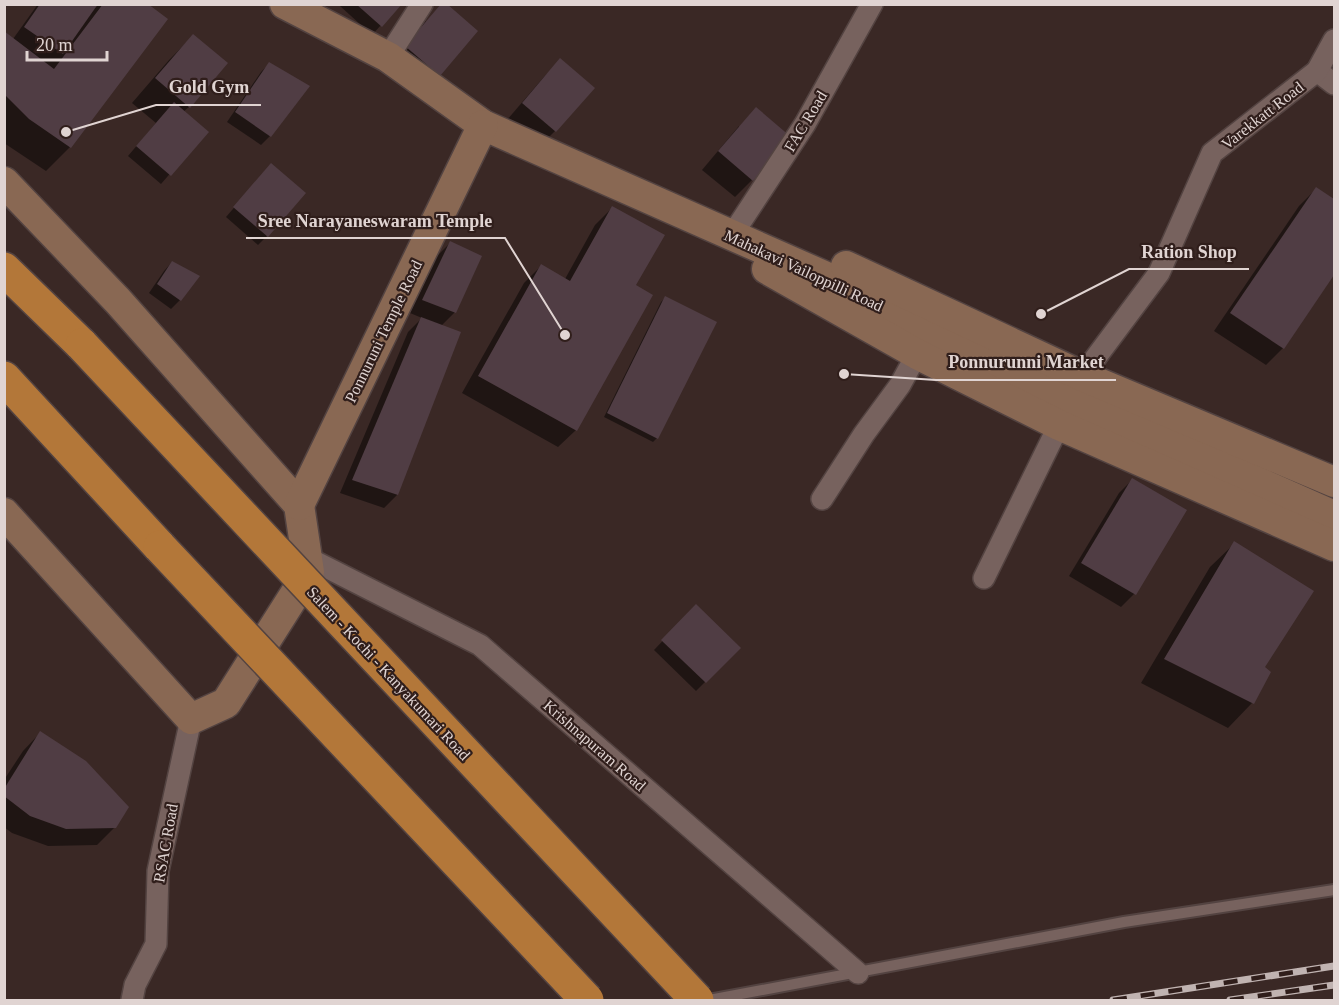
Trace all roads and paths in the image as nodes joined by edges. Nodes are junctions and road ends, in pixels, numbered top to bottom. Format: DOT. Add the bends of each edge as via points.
graph roads {
  1 [pos="285,4"];
  2 [pos="422,4"];
  3 [pos="872,4"];
  4 [pos="1335,40"];
  5 [pos="388,57"];
  6 [pos="1317,71"];
  7 [pos="1335,84"];
  8 [pos="483,125"];
  9 [pos="4,182"];
  10 [pos="744,240"];
  11 [pos="4,269"];
  12 [pos="917,354"];
  13 [pos="1082,376"];
  14 [pos="13,388"];
  15 [pos="1059,425"];
  16 [pos="1335,482"];
  17 [pos="822,499"];
  18 [pos="299,505"];
  19 [pos="4,513"];
  20 [pos="1335,516"];
  21 [pos="1335,546"];
  22 [pos="306,557"];
  23 [pos="984,578"];
  24 [pos="191,719"];
  25 [pos="1335,890"];
  26 [pos="858,973"];
  27 [pos="132,1000"];
  28 [pos="587,1000"];
  29 [pos="697,1000"];
  30 [pos="709,1000"];
  1 -- 5 [label="main road, Mahakavi Vailoppilli Road"];
  2 -- 5 [label="street"];
  3 -- 10 [label="street, FAC Road"];
  4 -- 6 [label="street, Varekkatt Road"];
  5 -- 8 [label="main road, Mahakavi Vailoppilli Road"];
  6 -- 7 [label="street"];
  6 -- 13 [label="street, Varekkatt Road" via="1212,153 1159,273"];
  8 -- 10 [label="main road, Mahakavi Vailoppilli Road"];
  8 -- 18 [label="main road, Ponnuruni Temple Road"];
  9 -- 18 [label="main road" via="118,301"];
  10 -- 12 [label="main road" via="764,267"];
  10 -- 13 [label="main road" via="780,235"];
  10 -- 20 [label="main road, Mahakavi Vailoppilli Road" via="824,276 976,356"];
  11 -- 29 [label="highway, Salem - Kochi - Kanyakumari Road, bridge" via="82,345"];
  12 -- 15 [label="main road"];
  12 -- 17 [label="street"];
  13 -- 16 [label="main road"];
  14 -- 28 [label="highway, bridge"];
  15 -- 21 [label="main road"];
  15 -- 23 [label="street"];
  18 -- 22 [label="main road"];
  19 -- 24 [label="main road"];
  22 -- 24 [label="main road" via="309,572 226,703"];
  22 -- 26 [label="street, Krishnapuram Road" via="480,645"];
  24 -- 27 [label="street, RSAC Road" via="158,871 156,944 135,985"];
  25 -- 26 [label="lane" via="1124,922"];
  26 -- 30 [label="lane"];
}
